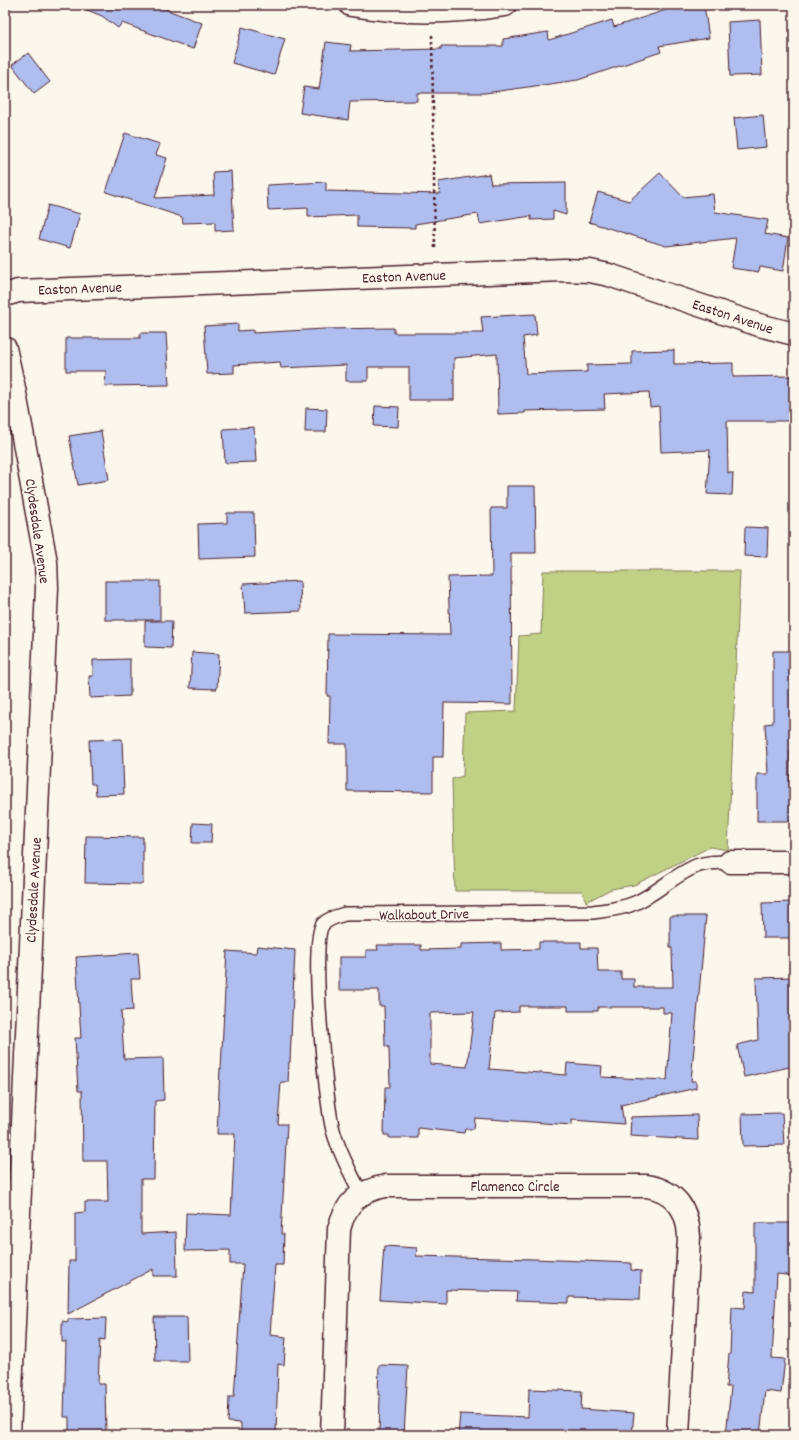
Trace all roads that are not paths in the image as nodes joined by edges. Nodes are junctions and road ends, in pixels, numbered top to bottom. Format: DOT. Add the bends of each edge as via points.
graph roads {
  1 [pos="351,5"];
  2 [pos="505,5"];
  3 [pos="5,296"];
  4 [pos="794,334"];
  5 [pos="5,348"];
  6 [pos="730,862"];
  7 [pos="794,862"];
  8 [pos="13,1126"];
  9 [pos="361,1194"];
  10 [pos="9,1435"];
  11 [pos="332,1435"];
  12 [pos="678,1435"];
  1 -- 2 [label="street" via="431,11"];
  3 -- 4 [label="street, Easton Avenue" via="18,291 590,271"];
  5 -- 8 [label="street, Clydesdale Avenue" via="44,554 47,588"];
  6 -- 7 [label="street, Walkabout Drive"];
  6 -- 9 [label="lane, Walkabout Drive" via="699,865 636,903 617,909 593,912 345,914 332,918 323,925 319,935 317,983 329,1107 333,1130 343,1158"];
  8 -- 10 [label="street, Clydesdale Avenue"];
  9 -- 11 [label="street, Flamenco Circle" via="346,1209 339,1229"];
  9 -- 12 [label="street, Flamenco Circle" via="373,1188 386,1186 647,1186 667,1192 684,1211 689,1237"];
}
